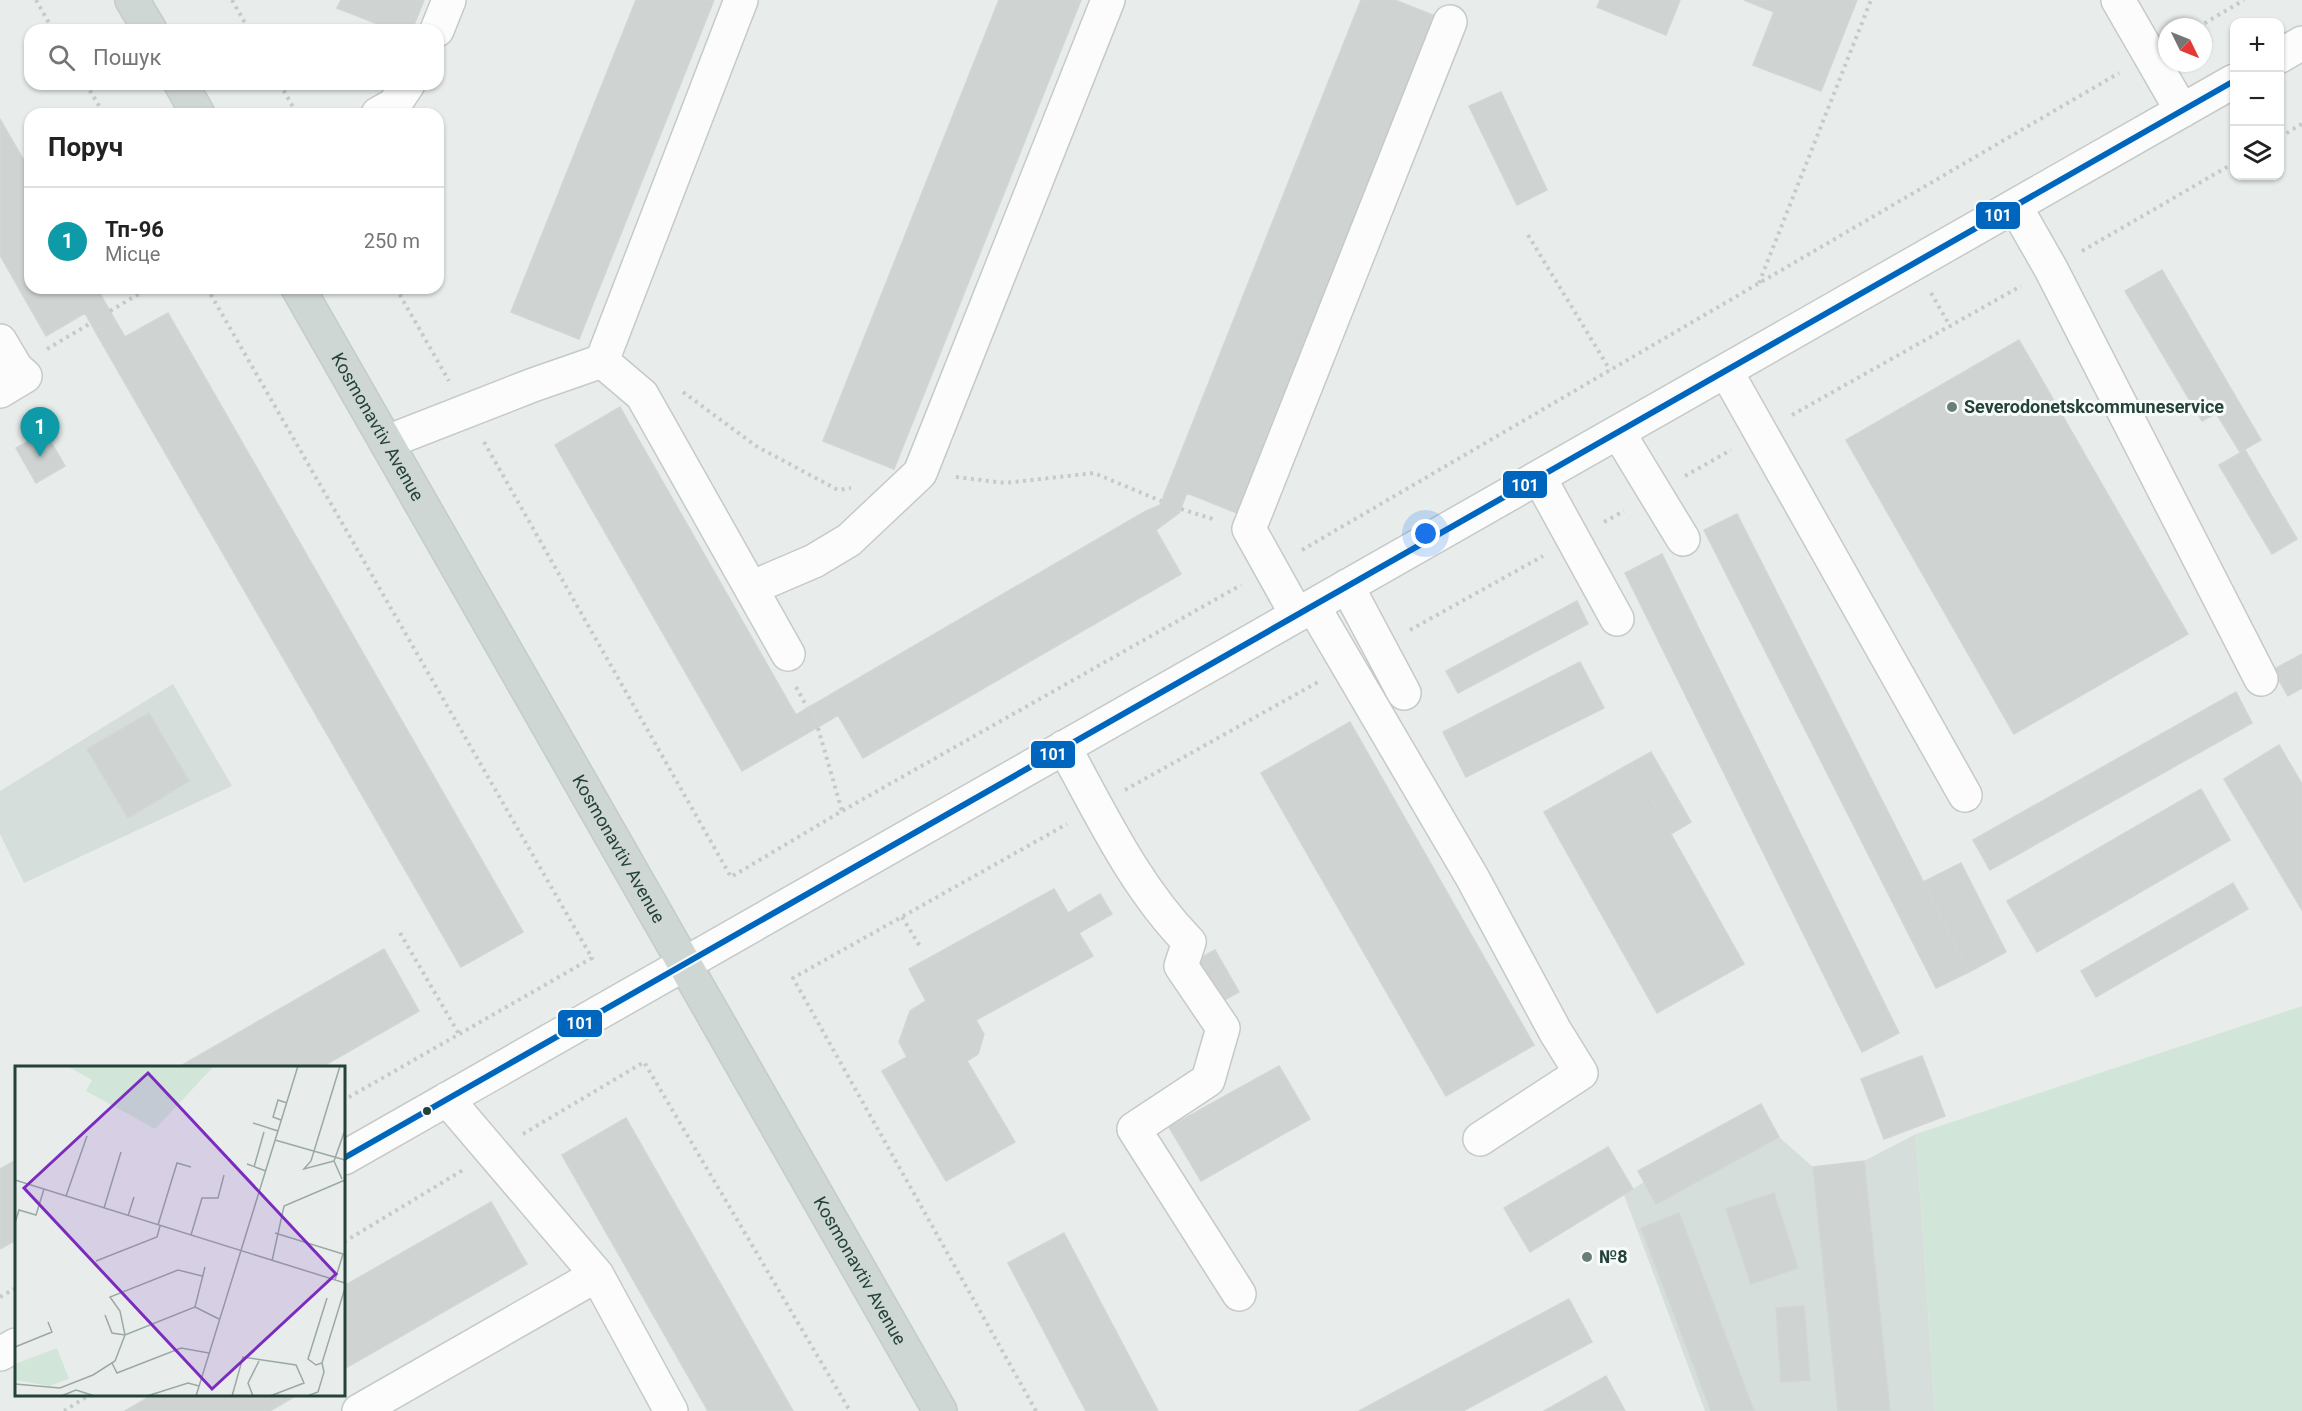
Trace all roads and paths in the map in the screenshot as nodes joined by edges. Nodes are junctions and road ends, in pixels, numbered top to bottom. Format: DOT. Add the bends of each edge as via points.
graph roads {
  1 [pos="36,0"];
  2 [pos="132,0"];
  3 [pos="232,0"];
  4 [pos="449,0"];
  5 [pos="741,0"];
  6 [pos="1108,0"];
  7 [pos="1871,0"];
  8 [pos="2118,0"];
  9 [pos="2244,0"];
  10 [pos="2212,19"];
  11 [pos="1450,22"];
  12 [pos="50,24"];
  13 [pos="146,24"];
  14 [pos="246,24"];
  15 [pos="439,24"];
  16 [pos="2302,43"];
  17 [pos="2284,54"];
  18 [pos="2150,55"];
  19 [pos="2230,84"];
  20 [pos="90,90"];
  21 [pos="184,90"];
  22 [pos="283,90"];
  23 [pos="404,90"];
  24 [pos="100,108"];
  25 [pos="195,108"];
  26 [pos="294,108"];
  27 [pos="389,108"];
  28 [pos="2182,111"];
  29 [pos="2302,124"];
  30 [pos="2284,135"];
  31 [pos="2230,166"];
  32 [pos="2015,207"];
  33 [pos="1528,235"];
  34 [pos="2051,269"];
  35 [pos="1759,283"];
  36 [pos="138,294"];
  37 [pos="210,294"];
  38 [pos="301,294"];
  39 [pos="399,294"];
  40 [pos="110,311"];
  41 [pos="91,323"];
  42 [pos="602,361"];
  43 [pos="5,367"];
  44 [pos="1610,370"];
  45 [pos="1726,371"];
  46 [pos="673,388"];
  47 [pos="466,411"];
  48 [pos="1618,432"];
  49 [pos="1762,432"];
  50 [pos="387,442"];
  51 [pos="920,473"];
  52 [pos="1539,477"];
  53 [pos="861,485"];
  54 [pos="1655,493"];
  55 [pos="1161,501"];
  56 [pos="1573,539"];
  57 [pos="1683,539"];
  58 [pos="1271,568"];
  59 [pos="1347,586"];
  60 [pos="751,588"];
  61 [pos="1305,610"];
  62 [pos="1617,619"];
  63 [pos="1379,647"];
  64 [pos="788,654"];
  65 [pos="1347,666"];
  66 [pos="2261,679"];
  67 [pos="795,686"];
  68 [pos="1404,693"];
  69 [pos="807,707"];
  70 [pos="818,728"];
  71 [pos="1064,747"];
  72 [pos="1965,795"];
  73 [pos="1097,806"];
  74 [pos="842,811"];
  75 [pos="902,916"];
  76 [pos="400,933"];
  77 [pos="921,948"];
  78 [pos="686,963"];
  79 [pos="459,1034"];
  80 [pos="644,1062"];
  81 [pos="345,1099"];
  82 [pos="447,1099"];
  83 [pos="1480,1139"];
  84 [pos="345,1157"];
  85 [pos="597,1275"];
  86 [pos="15,1289"];
  87 [pos="1239,1294"];
  88 [pos="0,1297"];
  89 [pos="15,1346"];
  90 [pos="0,1354"];
  91 [pos="89,1396"];
  92 [pos="64,1411"];
  93 [pos="359,1411"];
  94 [pos="671,1411"];
  95 [pos="850,1411"];
  96 [pos="940,1411"];
  97 [pos="1036,1411"];
  1 -- 12 [label="path"];
  2 -- 13 [label="main road"];
  3 -- 14 [label="path"];
  4 -- 15 [label="street"];
  5 -- 42 [label="street"];
  6 -- 51 [label="street"];
  7 -- 35 [label="path"];
  8 -- 18 [label="street"];
  9 -- 10 [label="path"];
  11 -- 58 [label="street" via="1249,530"];
  16 -- 17 [label="street"];
  18 -- 28 [label="street"];
  18 -- 35 [label="path"];
  19 -- 28 [label="street"];
  20 -- 24 [label="path"];
  21 -- 25 [label="main road"];
  22 -- 26 [label="path"];
  23 -- 27 [label="street"];
  28 -- 32 [label="street"];
  29 -- 30 [label="path"];
  31 -- 34 [label="path"];
  32 -- 34 [label="street"];
  32 -- 45 [label="street"];
  33 -- 44 [label="path"];
  34 -- 49 [label="path"];
  34 -- 66 [label="street"];
  35 -- 44 [label="path"];
  36 -- 40 [label="path"];
  37 -- 79 [label="path" via="592,958"];
  38 -- 50 [label="main road, Kosmonavtiv Avenue"];
  39 -- 47 [label="path"];
  41 -- 43 [label="path"];
  42 -- 47 [label="street"];
  42 -- 60 [label="street" via="642,396"];
  44 -- 58 [label="path"];
  45 -- 48 [label="street"];
  45 -- 49 [label="street"];
  46 -- 53 [label="path" via="756,446 838,490"];
  47 -- 50 [label="street"];
  47 -- 74 [label="path" via="731,877"];
  48 -- 52 [label="street"];
  48 -- 54 [label="street"];
  49 -- 54 [label="path"];
  49 -- 72 [label="street"];
  50 -- 78 [label="main road, Kosmonavtiv Avenue"];
  51 -- 55 [label="path" via="1005,483 1094,473"];
  51 -- 60 [label="street" via="849,540 814,561"];
  52 -- 56 [label="street"];
  52 -- 59 [label="street"];
  54 -- 56 [label="path"];
  54 -- 57 [label="street"];
  56 -- 62 [label="street"];
  56 -- 63 [label="path"];
  58 -- 61 [label="street"];
  58 -- 74 [label="path"];
  59 -- 61 [label="street"];
  59 -- 63 [label="street"];
  60 -- 64 [label="street"];
  61 -- 65 [label="street"];
  61 -- 71 [label="street"];
  63 -- 68 [label="street"];
  65 -- 73 [label="path"];
  65 -- 83 [label="street" via="1472,877 1581,1073"];
  67 -- 69 [label="path"];
  70 -- 74 [label="path"];
  71 -- 73 [label="street"];
  71 -- 78 [label="street"];
  73 -- 75 [label="path"];
  73 -- 87 [label="street" via="1143,883 1189,942 1181,966 1223,1028 1208,1080 1134,1129"];
  75 -- 77 [label="path"];
  75 -- 97 [label="path" via="793,978"];
  76 -- 79 [label="path"];
  78 -- 82 [label="street"];
  78 -- 96 [label="main road, Kosmonavtiv Avenue"];
  79 -- 81 [label="path"];
  80 -- 95 [label="path"];
  82 -- 84 [label="street"];
  82 -- 85 [label="street"];
  85 -- 93 [label="street"];
  85 -- 94 [label="street"];
  86 -- 88 [label="path"];
  89 -- 90 [label="street"];
  91 -- 92 [label="path"];
}
